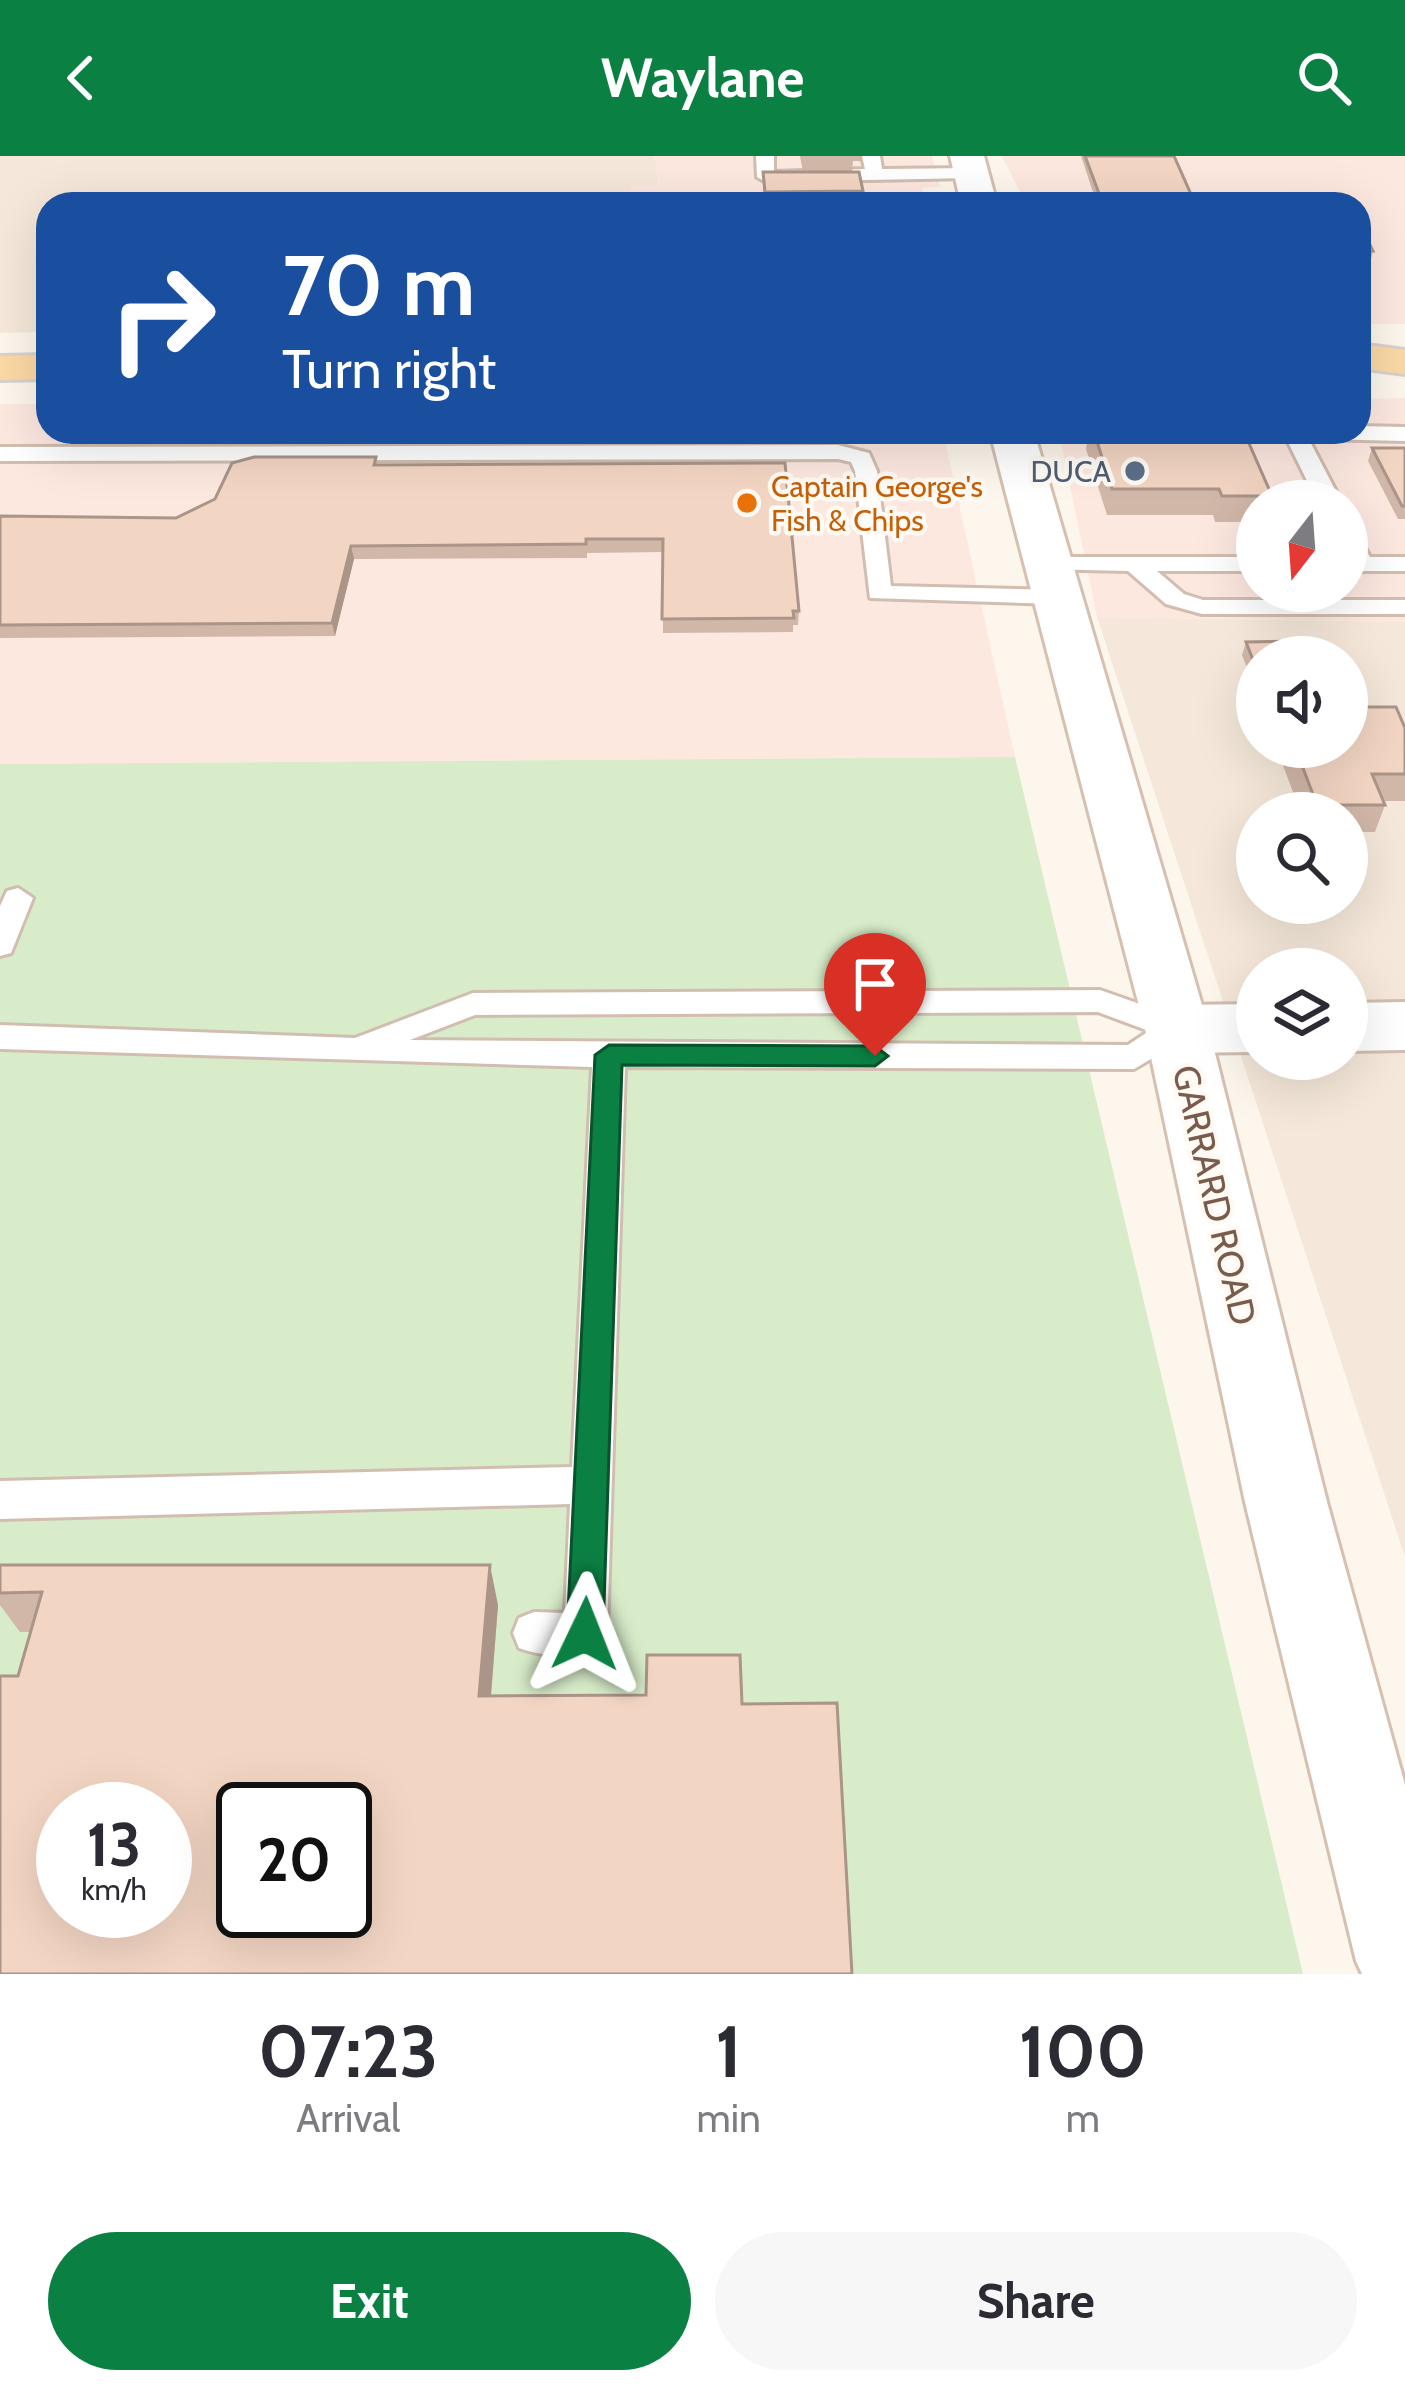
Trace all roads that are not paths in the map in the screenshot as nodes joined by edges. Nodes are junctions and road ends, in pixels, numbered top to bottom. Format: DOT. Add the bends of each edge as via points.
graph roads {
  1 [pos="764,156"];
  2 [pos="873,165"];
  3 [pos="972,178"];
  4 [pos="0,368"];
  5 [pos="36,368"];
  6 [pos="1371,433"];
  7 [pos="1405,434"];
  8 [pos="497,444"];
  9 [pos="647,444"];
  10 [pos="1015,444"];
  11 [pos="1300,444"];
  12 [pos="0,454"];
  13 [pos="1318,480"];
  14 [pos="1134,564"];
  15 [pos="1236,564"];
  16 [pos="1368,564"];
  17 [pos="1405,564"];
  18 [pos="1052,580"];
  19 [pos="1405,607"];
  20 [pos="18,898"];
  21 [pos="0,945"];
  22 [pos="1405,1026"];
  23 [pos="1368,1027"];
  24 [pos="1236,1028"];
  25 [pos="1178,1029"];
  26 [pos="0,1037"];
  27 [pos="349,1049"];
  28 [pos="609,1055"];
  29 [pos="591,1485"];
  30 [pos="0,1500"];
  31 [pos="534,1633"];
  32 [pos="1405,1961"];
  1 -- 2 [label="lane" via="766,177"];
  2 -- 3 [label="lane"];
  4 -- 5 [label="main road"];
  6 -- 7 [label="lane"];
  8 -- 12 [label="lane"];
  9 -- 18 [label="lane" via="861,458 879,593"];
  10 -- 18 [label="street, GARRARD ROAD"];
  11 -- 13 [label="lane"];
  14 -- 15 [label="lane"];
  14 -- 18 [label="lane"];
  14 -- 19 [label="lane" via="1175,599 1202,607"];
  16 -- 17 [label="lane"];
  18 -- 25 [label="street, GARRARD ROAD"];
  20 -- 21 [label="lane"];
  22 -- 23 [label="street"];
  24 -- 25 [label="street"];
  25 -- 27 [label="lane" via="1100,1001 473,1004"];
  25 -- 28 [label="lane" via="1134,1057"];
  25 -- 32 [label="street, GARRARD ROAD" via="1286,1502"];
  26 -- 27 [label="lane"];
  27 -- 28 [label="lane"];
  28 -- 29 [label="lane"];
  29 -- 30 [label="lane"];
  29 -- 31 [label="lane" via="585,1634"];
}
